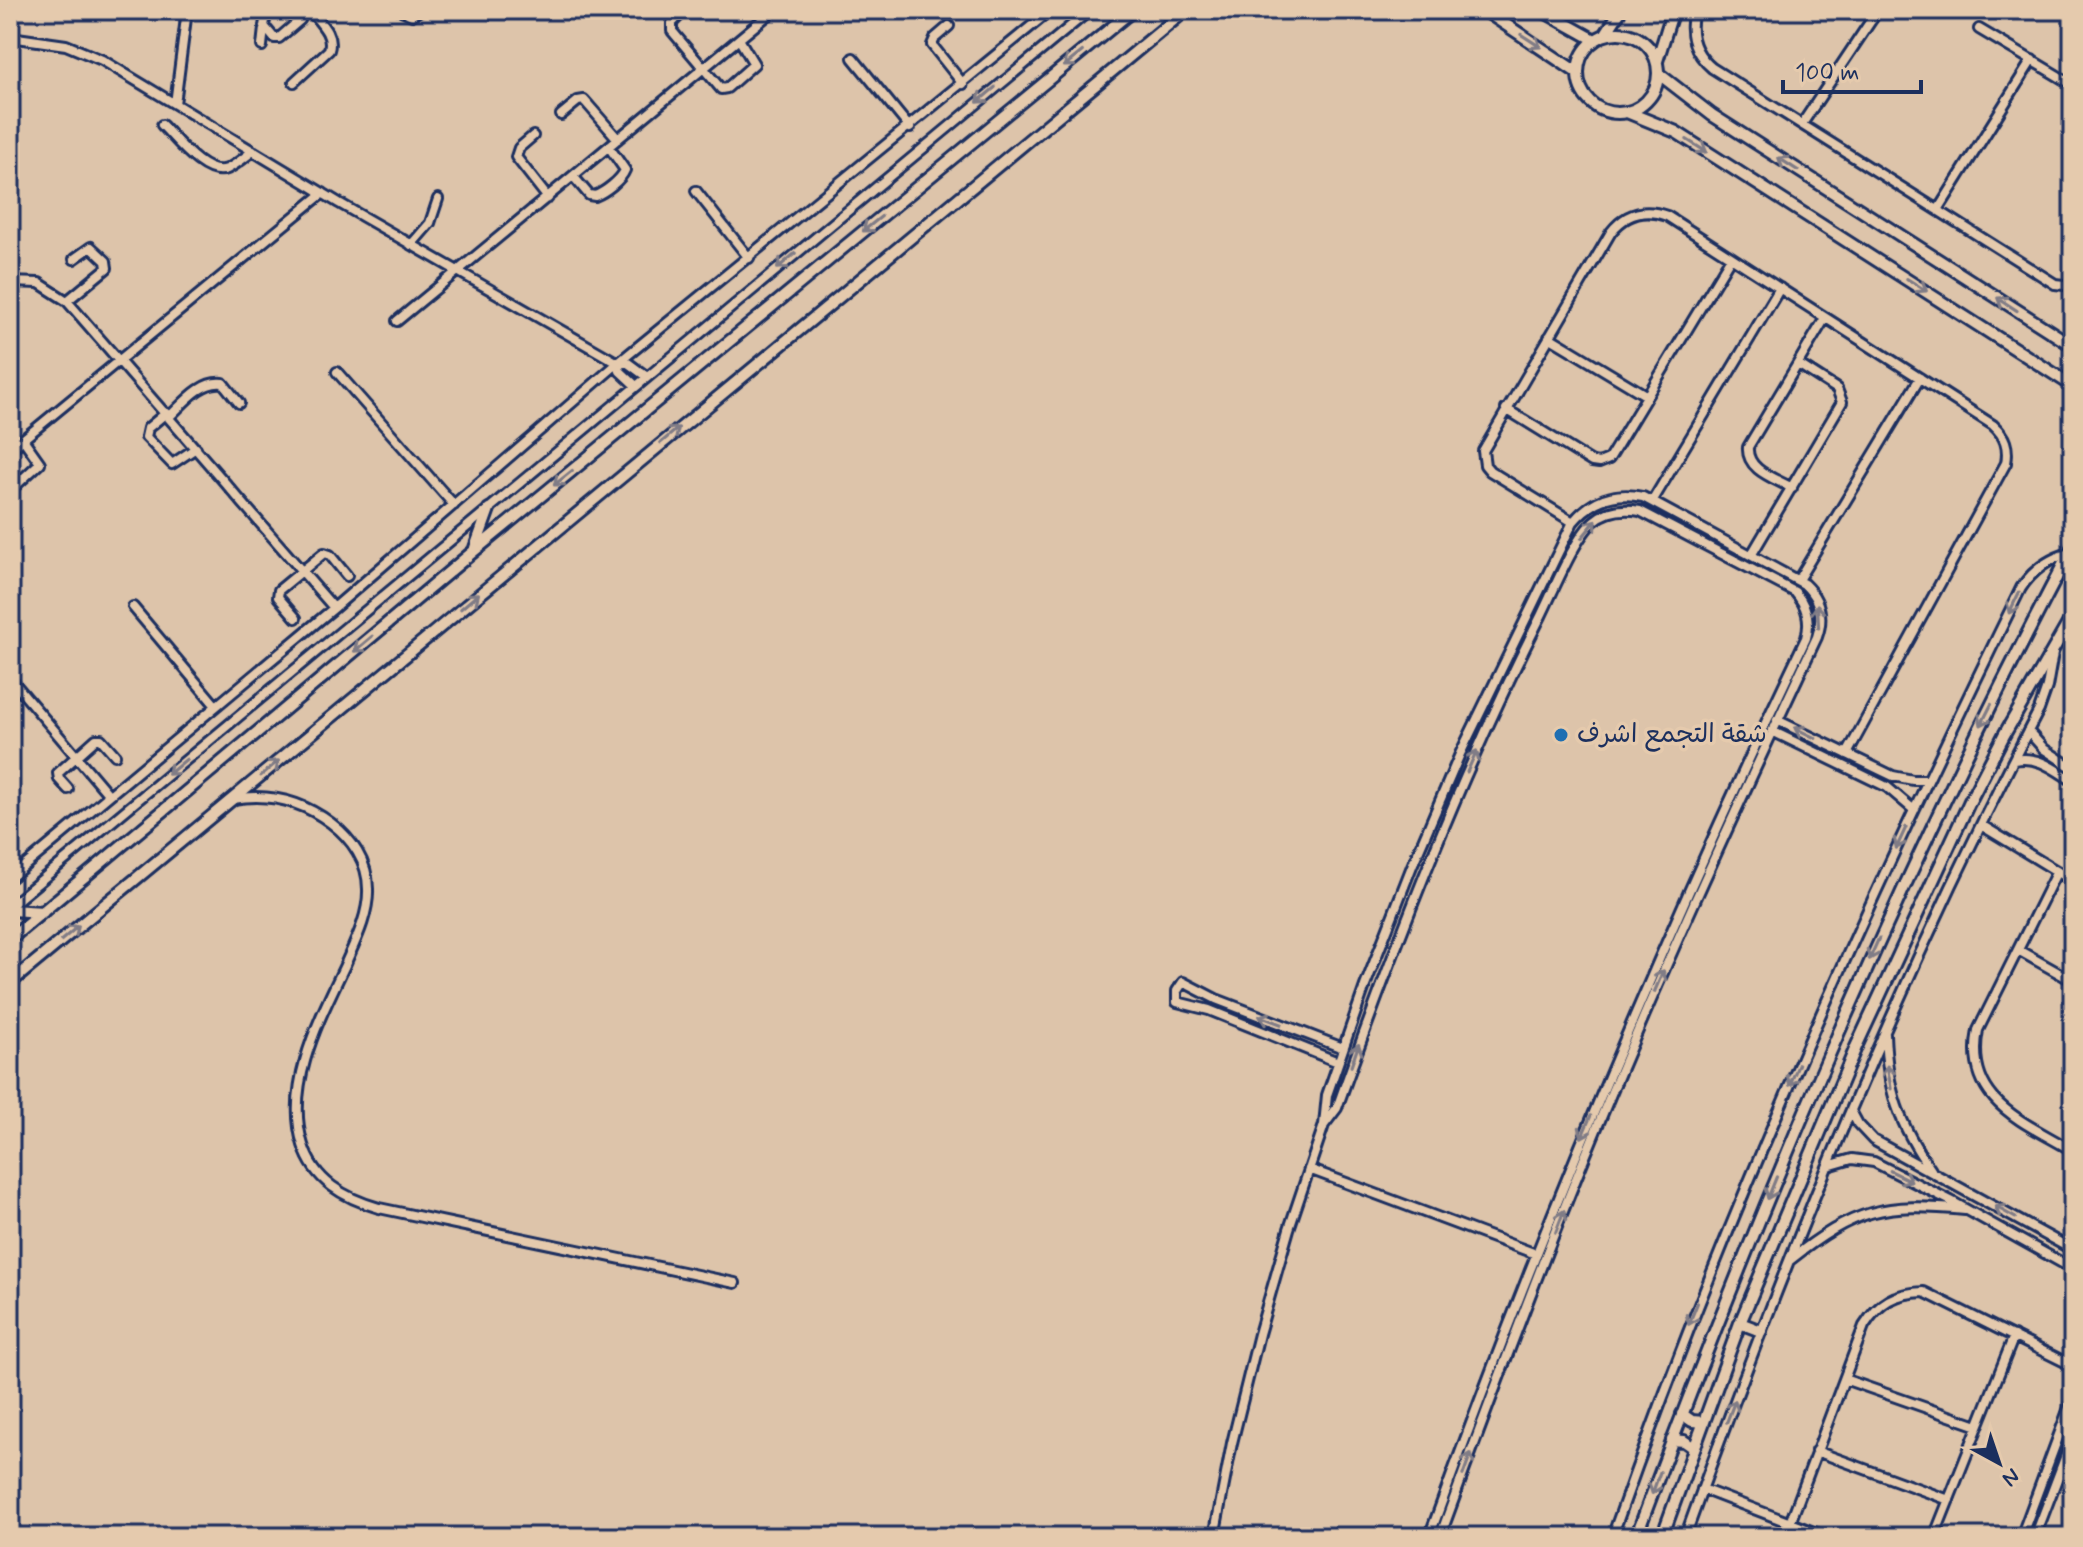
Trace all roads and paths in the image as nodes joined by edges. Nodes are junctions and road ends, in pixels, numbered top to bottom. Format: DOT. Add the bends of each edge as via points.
graph roads {
  1 [pos="187,10"];
  2 [pos="266,10"];
  3 [pos="295,10"];
  4 [pos="310,10"];
  5 [pos="401,10"];
  6 [pos="420,10"];
  7 [pos="685,10"];
  8 [pos="774,10"];
  9 [pos="1051,10"];
  10 [pos="1090,10"];
  11 [pos="1133,10"];
  12 [pos="1186,10"];
  13 [pos="1484,10"];
  14 [pos="1541,10"];
  15 [pos="1621,10"];
  16 [pos="1673,10"];
  17 [pos="1694,10"];
  18 [pos="1878,10"];
  19 [pos="264,26"];
  20 [pos="949,26"];
  21 [pos="1979,29"];
  22 [pos="10,37"];
  23 [pos="1600,37"];
  24 [pos="739,39"];
  25 [pos="262,46"];
  26 [pos="853,58"];
  27 [pos="2032,60"];
  28 [pos="1657,61"];
  29 [pos="703,69"];
  30 [pos="1578,73"];
  31 [pos="1659,74"];
  32 [pos="294,82"];
  33 [pos="963,84"];
  34 [pos="2073,85"];
  35 [pos="175,104"];
  36 [pos="1627,112"];
  37 [pos="561,115"];
  38 [pos="1802,124"];
  39 [pos="162,125"];
  40 [pos="910,128"];
  41 [pos="533,136"];
  42 [pos="618,139"];
  43 [pos="609,147"];
  44 [pos="253,151"];
  45 [pos="573,176"];
  46 [pos="696,191"];
  47 [pos="323,193"];
  48 [pos="548,198"];
  49 [pos="438,199"];
  50 [pos="1938,210"];
  51 [pos="411,245"];
  52 [pos="1731,257"];
  53 [pos="749,258"];
  54 [pos="74,259"];
  55 [pos="457,272"];
  56 [pos="10,282"];
  57 [pos="2073,286"];
  58 [pos="1780,288"];
  59 [pos="67,301"];
  60 [pos="1825,318"];
  61 [pos="397,321"];
  62 [pos="1549,337"];
  63 [pos="2073,346"];
  64 [pos="119,359"];
  65 [pos="618,363"];
  66 [pos="1798,364"];
  67 [pos="337,372"];
  68 [pos="647,377"];
  69 [pos="1920,378"];
  70 [pos="636,386"];
  71 [pos="2073,386"];
  72 [pos="1647,396"];
  73 [pos="239,403"];
  74 [pos="1506,409"];
  75 [pos="167,415"];
  76 [pos="23,439"];
  77 [pos="196,448"];
  78 [pos="10,450"];
  79 [pos="10,487"];
  80 [pos="1792,488"];
  81 [pos="1653,500"];
  82 [pos="454,505"];
  83 [pos="489,509"];
  84 [pos="1573,522"];
  85 [pos="2071,550"];
  86 [pos="474,551"];
  87 [pos="1752,554"];
  88 [pos="301,571"];
  89 [pos="1546,575"];
  90 [pos="347,576"];
  91 [pos="1798,580"];
  92 [pos="1559,581"];
  93 [pos="133,607"];
  94 [pos="334,608"];
  95 [pos="2073,615"];
  96 [pos="296,618"];
  97 [pos="2053,651"];
  98 [pos="10,678"];
  99 [pos="216,706"];
  100 [pos="1776,716"];
  101 [pos="1772,731"];
  102 [pos="2028,731"];
  103 [pos="1847,754"];
  104 [pos="115,755"];
  105 [pos="76,756"];
  106 [pos="2014,760"];
  107 [pos="1866,763"];
  108 [pos="2073,768"];
  109 [pos="1861,775"];
  110 [pos="1899,778"];
  111 [pos="1928,780"];
  112 [pos="2073,781"];
  113 [pos="68,789"];
  114 [pos="1893,791"];
  115 [pos="109,795"];
  116 [pos="232,799"];
  117 [pos="1439,801"];
  118 [pos="1452,806"];
  119 [pos="1914,810"];
  120 [pos="1981,825"];
  121 [pos="2057,871"];
  122 [pos="10,878"];
  123 [pos="2073,881"];
  124 [pos="10,908"];
  125 [pos="43,912"];
  126 [pos="10,939"];
  127 [pos="2018,950"];
  128 [pos="2073,981"];
  129 [pos="10,983"];
  130 [pos="1365,986"];
  131 [pos="1378,990"];
  132 [pos="1885,1029"];
  133 [pos="1343,1048"];
  134 [pos="1623,1052"];
  135 [pos="1338,1062"];
  136 [pos="1851,1111"];
  137 [pos="1324,1125"];
  138 [pos="2073,1151"];
  139 [pos="1828,1166"];
  140 [pos="1575,1168"];
  141 [pos="1309,1169"];
  142 [pos="1931,1171"];
  143 [pos="1970,1211"];
  144 [pos="2073,1250"];
  145 [pos="1536,1254"];
  146 [pos="1789,1261"];
  147 [pos="2073,1269"];
  148 [pos="735,1283"];
  149 [pos="1740,1323"];
  150 [pos="1761,1331"];
  151 [pos="2014,1336"];
  152 [pos="2073,1366"];
  153 [pos="1844,1379"];
  154 [pos="1485,1382"];
  155 [pos="1496,1385"];
  156 [pos="2073,1397"];
  157 [pos="1682,1414"];
  158 [pos="1704,1422"];
  159 [pos="1978,1426"];
  160 [pos="2073,1437"];
  161 [pos="1672,1440"];
  162 [pos="1694,1448"];
  163 [pos="1816,1451"];
  164 [pos="1702,1489"];
  165 [pos="1949,1500"];
  166 [pos="1790,1523"];
  167 [pos="1214,1537"];
  168 [pos="1429,1537"];
  169 [pos="1440,1537"];
  170 [pos="1612,1537"];
  171 [pos="1636,1537"];
  172 [pos="1662,1537"];
  173 [pos="1685,1537"];
  174 [pos="1827,1537"];
  175 [pos="1934,1537"];
  176 [pos="2021,1537"];
  177 [pos="2035,1537"];
  1 -- 35 [label="street"];
  2 -- 19 [label="street"];
  3 -- 19 [label="street" via="300,20 279,38"];
  4 -- 32 [label="street" via="332,44"];
  5 -- 6 [label="street" via="412,15"];
  7 -- 29 [label="street" via="672,23 672,31"];
  8 -- 24 [label="street"];
  9 -- 33 [label="street"];
  10 -- 68 [label="street, one-way"];
  11 -- 86 [label="street, one-way"];
  116 -- 12 [label="street, one-way"];
  13 -- 30 [label="street, one-way"];
  14 -- 23 [label="street"];
  15 -- 23 [label="street"];
  16 -- 28 [label="street"];
  17 -- 38 [label="street" via="1692,37 1706,63"];
  18 -- 38 [label="street"];
  19 -- 25 [label="street"];
  20 -- 33 [label="street" via="932,45"];
  21 -- 27 [label="street"];
  22 -- 35 [label="street" via="84,51"];
  23 -- 28 [label="street" via="1633,35 1646,43"];
  23 -- 30 [label="street" via="1582,54"];
  24 -- 29 [label="street"];
  24 -- 29 [label="street" via="753,59 751,69 724,90"];
  26 -- 40 [label="street"];
  27 -- 34 [label="street"];
  27 -- 50 [label="street"];
  28 -- 31 [label="street"];
  29 -- 42 [label="street"];
  30 -- 36 [label="street" via="1583,92 1596,107"];
  31 -- 36 [label="street" via="1650,99"];
  63 -- 31 [label="street, one-way" via="1712,115"];
  33 -- 40 [label="street"];
  35 -- 44 [label="street"];
  36 -- 71 [label="street, one-way" via="1687,139"];
  37 -- 42 [label="street" via="584,100"];
  38 -- 50 [label="street"];
  39 -- 44 [label="street" via="214,171 227,169"];
  40 -- 53 [label="street"];
  41 -- 48 [label="street" via="516,157"];
  42 -- 43 [label="street"];
  43 -- 45 [label="street"];
  43 -- 45 [label="street" via="625,170 601,194 589,195"];
  44 -- 47 [label="street"];
  45 -- 48 [label="street"];
  46 -- 53 [label="street"];
  47 -- 51 [label="street"];
  47 -- 64 [label="street"];
  48 -- 55 [label="street"];
  49 -- 51 [label="street" via="430,223"];
  50 -- 57 [label="street" via="2055,284"];
  51 -- 55 [label="street"];
  52 -- 58 [label="street"];
  52 -- 62 [label="street" via="1667,216 1632,214 1611,232"];
  52 -- 72 [label="street"];
  53 -- 65 [label="street"];
  54 -- 59 [label="street" via="95,248 107,268"];
  55 -- 61 [label="street"];
  55 -- 65 [label="street"];
  56 -- 59 [label="street" via="39,283"];
  58 -- 60 [label="street"];
  58 -- 81 [label="street"];
  59 -- 64 [label="street"];
  60 -- 66 [label="street"];
  60 -- 69 [label="street"];
  62 -- 72 [label="street"];
  62 -- 74 [label="street"];
  64 -- 75 [label="street"];
  64 -- 76 [label="street"];
  65 -- 68 [label="street" via="633,365"];
  65 -- 70 [label="street"];
  65 -- 82 [label="street"];
  66 -- 80 [label="street" via="1837,389 1842,402"];
  66 -- 80 [label="street" via="1747,451 1756,468"];
  67 -- 82 [label="street"];
  68 -- 70 [label="street"];
  69 -- 91 [label="street"];
  69 -- 103 [label="street" via="1993,425 2004,438 2006,463"];
  70 -- 83 [label="street"];
  72 -- 74 [label="street" via="1611,456 1599,463"];
  73 -- 75 [label="street" via="223,383 215,382"];
  74 -- 84 [label="street" via="1486,444 1485,465"];
  75 -- 77 [label="street"];
  75 -- 77 [label="street" via="148,428 146,437 172,464"];
  76 -- 78 [label="street"];
  76 -- 79 [label="street" via="40,463"];
  77 -- 88 [label="street"];
  80 -- 87 [label="street"];
  81 -- 84 [label="street" via="1614,496 1595,502"];
  81 -- 87 [label="street"];
  82 -- 94 [label="street"];
  83 -- 86 [label="street"];
  83 -- 124 [label="street, one-way"];
  84 -- 89 [label="street"];
  85 -- 111 [label="street, one-way" via="2045,563 2021,588"];
  85 -- 157 [label="street, one-way" via="1878,939"];
  86 -- 125 [label="street, one-way"];
  87 -- 91 [label="street"];
  88 -- 90 [label="street" via="326,553"];
  88 -- 94 [label="street"];
  88 -- 96 [label="street" via="278,594"];
  89 -- 92 [label="street"];
  89 -- 117 [label="street"];
  100 -- 91 [label="street, one-way" via="1821,623 1814,595"];
  92 -- 100 [label="street, one-way" via="1594,521 1632,509 1789,588 1804,603 1808,631"];
  118 -- 92 [label="street, one-way"];
  93 -- 99 [label="street"];
  94 -- 99 [label="street"];
  95 -- 97 [label="street"];
  97 -- 102 [label="street" via="2047,687"];
  97 -- 149 [label="street" via="1952,837"];
  98 -- 105 [label="street"];
  99 -- 115 [label="street"];
  100 -- 101 [label="street"];
  103 -- 100 [label="street, one-way"];
  100 -- 134 [label="street" via="1692,880"];
  101 -- 109 [label="street"];
  134 -- 101 [label="street, one-way"];
  102 -- 106 [label="street"];
  102 -- 108 [label="street"];
  103 -- 107 [label="street"];
  104 -- 105 [label="street" via="98,738"];
  105 -- 113 [label="street" via="58,773"];
  105 -- 115 [label="street"];
  106 -- 112 [label="street" via="2039,761"];
  106 -- 120 [label="street"];
  107 -- 109 [label="street"];
  107 -- 110 [label="street"];
  109 -- 114 [label="street"];
  110 -- 111 [label="street"];
  110 -- 114 [label="street"];
  111 -- 119 [label="street"];
  114 -- 119 [label="street"];
  115 -- 122 [label="street"];
  129 -- 116 [label="street, one-way"];
  116 -- 148 [label="street" via="268,797 311,810 351,841 367,875 361,926 318,1025 300,1085 301,1138 307,1158 325,1181 379,1208"];
  117 -- 118 [label="street"];
  117 -- 130 [label="street"];
  118 -- 131 [label="street"];
  119 -- 170 [label="street, one-way" via="1711,1272"];
  120 -- 121 [label="street"];
  120 -- 132 [label="street"];
  121 -- 123 [label="street"];
  121 -- 127 [label="street"];
  124 -- 125 [label="street"];
  125 -- 126 [label="street"];
  127 -- 128 [label="street"];
  127 -- 138 [label="street" via="1978,1030 1976,1065 1999,1106"];
  130 -- 131 [label="street"];
  130 -- 133 [label="street"];
  137 -- 131 [label="street, one-way" via="1337,1108"];
  132 -- 136 [label="street"];
  142 -- 132 [label="street, one-way" via="1895,1105"];
  133 -- 135 [label="street"];
  133 -- 135 [label="street, one-way" via="1183,982 1177,991 1177,1002"];
  134 -- 140 [label="street"];
  135 -- 137 [label="street" via="1325,1102"];
  136 -- 139 [label="street"];
  136 -- 142 [label="street" via="1873,1140"];
  137 -- 141 [label="street"];
  139 -- 143 [label="street, one-way" via="1867,1160"];
  139 -- 146 [label="street"];
  140 -- 145 [label="street"];
  155 -- 140 [label="street, one-way"];
  141 -- 145 [label="street"];
  141 -- 167 [label="street" via="1255,1347"];
  144 -- 142 [label="street, one-way"];
  143 -- 146 [label="street" via="1923,1206 1875,1211 1831,1229"];
  143 -- 147 [label="street"];
  145 -- 154 [label="street"];
  146 -- 150 [label="street"];
  149 -- 150 [label="street"];
  149 -- 158 [label="street"];
  164 -- 150 [label="street, one-way"];
  151 -- 152 [label="street"];
  151 -- 153 [label="street" via="1924,1292 1905,1292 1874,1311"];
  151 -- 159 [label="street"];
  153 -- 159 [label="street"];
  153 -- 163 [label="street"];
  154 -- 155 [label="street"];
  154 -- 168 [label="street"];
  169 -- 155 [label="street, one-way"];
  156 -- 176 [label="street"];
  157 -- 158 [label="street"];
  157 -- 161 [label="street"];
  158 -- 162 [label="street"];
  159 -- 165 [label="street"];
  160 -- 177 [label="street"];
  161 -- 162 [label="street"];
  161 -- 171 [label="street, one-way"];
  162 -- 172 [label="street"];
  163 -- 165 [label="street"];
  163 -- 166 [label="street"];
  164 -- 166 [label="street"];
  164 -- 173 [label="street"];
  165 -- 175 [label="street"];
  166 -- 174 [label="street"];
}
